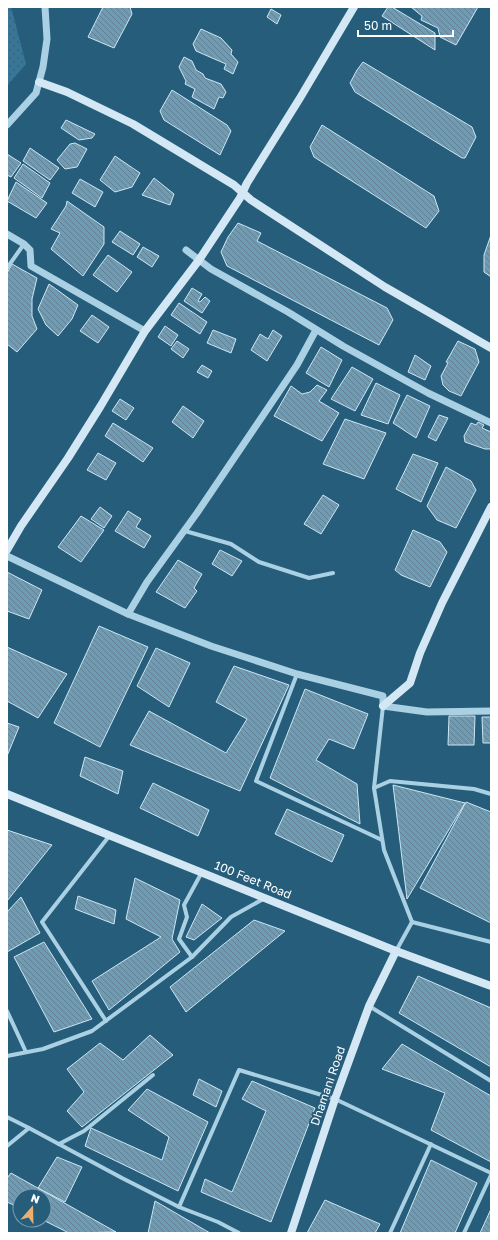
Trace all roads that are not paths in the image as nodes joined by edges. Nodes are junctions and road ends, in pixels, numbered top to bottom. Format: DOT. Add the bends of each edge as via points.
graph roads {
  1 [pos="45,7"];
  2 [pos="354,7"];
  3 [pos="39,82"];
  4 [pos="7,125"];
  5 [pos="243,193"];
  6 [pos="7,234"];
  7 [pos="24,244"];
  8 [pos="186,250"];
  9 [pos="200,260"];
  10 [pos="7,268"];
  11 [pos="316,330"];
  12 [pos="145,331"];
  13 [pos="491,348"];
  14 [pos="491,423"];
  15 [pos="491,507"];
  16 [pos="185,531"];
  17 [pos="7,550"];
  18 [pos="7,556"];
  19 [pos="333,573"];
  20 [pos="128,614"];
  21 [pos="297,674"];
  22 [pos="383,706"];
  23 [pos="491,711"];
  24 [pos="374,788"];
  25 [pos="7,794"];
  26 [pos="491,794"];
  27 [pos="110,835"];
  28 [pos="382,840"];
  29 [pos="202,872"];
  30 [pos="265,898"];
  31 [pos="412,922"];
  32 [pos="491,942"];
  33 [pos="396,951"];
  34 [pos="192,957"];
  35 [pos="491,986"];
  36 [pos="369,1006"];
  37 [pos="7,1011"];
  38 [pos="106,1021"];
  39 [pos="26,1052"];
  40 [pos="7,1056"];
  41 [pos="153,1076"];
  42 [pos="491,1080"];
  43 [pos="335,1099"];
  44 [pos="7,1111"];
  45 [pos="9,1118"];
  46 [pos="29,1128"];
  47 [pos="59,1144"];
  48 [pos="431,1144"];
  49 [pos="7,1146"];
  50 [pos="491,1174"];
  51 [pos="178,1207"];
  52 [pos="239,1233"];
  53 [pos="291,1233"];
  54 [pos="390,1233"];
  55 [pos="464,1233"];
  1 -- 3 [label="street" via="47,39"];
  2 -- 5 [label="main road"];
  3 -- 4 [label="street" via="36,93"];
  3 -- 5 [label="main road" via="133,124"];
  5 -- 9 [label="main road"];
  5 -- 13 [label="main road" via="385,287"];
  6 -- 7 [label="street"];
  7 -- 10 [label="street"];
  7 -- 12 [label="street" via="30,250 31,266"];
  8 -- 9 [label="street"];
  9 -- 11 [label="street" via="211,269"];
  9 -- 12 [label="main road"];
  11 -- 14 [label="street" via="428,393"];
  11 -- 16 [label="street" via="297,365"];
  12 -- 17 [label="main road" via="68,458"];
  15 -- 22 [label="main road" via="442,602 410,683"];
  16 -- 19 [label="street" via="231,544 258,562 309,578"];
  16 -- 20 [label="street" via="147,582"];
  18 -- 20 [label="street"];
  20 -- 21 [label="street" via="211,646"];
  21 -- 22 [label="street" via="383,696"];
  21 -- 28 [label="street" via="256,781"];
  22 -- 23 [label="street" via="427,712"];
  22 -- 24 [label="street"];
  24 -- 26 [label="street" via="390,781 474,789"];
  24 -- 28 [label="street"];
  25 -- 27 [label="main road, 100 Feet Road"];
  27 -- 29 [label="main road, 100 Feet Road"];
  27 -- 38 [label="street" via="42,922"];
  28 -- 31 [label="street"];
  29 -- 30 [label="main road, 100 Feet Road"];
  29 -- 34 [label="street" via="184,905 187,917 179,939"];
  30 -- 33 [label="main road, 100 Feet Road"];
  30 -- 34 [label="street" via="231,917"];
  31 -- 32 [label="street"];
  31 -- 33 [label="street"];
  33 -- 35 [label="main road, 100 Feet Road"];
  33 -- 36 [label="main road, Dhamani Road"];
  34 -- 38 [label="street"];
  36 -- 42 [label="street"];
  36 -- 43 [label="main road, Dhamani Road"];
  37 -- 39 [label="street"];
  38 -- 39 [label="street" via="92,1031 43,1049"];
  39 -- 40 [label="street"];
  41 -- 47 [label="street" via="84,1131"];
  43 -- 48 [label="street"];
  43 -- 51 [label="street" via="239,1070"];
  43 -- 53 [label="main road, Dhamani Road"];
  44 -- 45 [label="street"];
  45 -- 46 [label="street"];
  46 -- 47 [label="street"];
  46 -- 49 [label="street"];
  47 -- 51 [label="street"];
  48 -- 50 [label="street"];
  48 -- 54 [label="street"];
  50 -- 55 [label="street"];
  51 -- 52 [label="street"];
}
